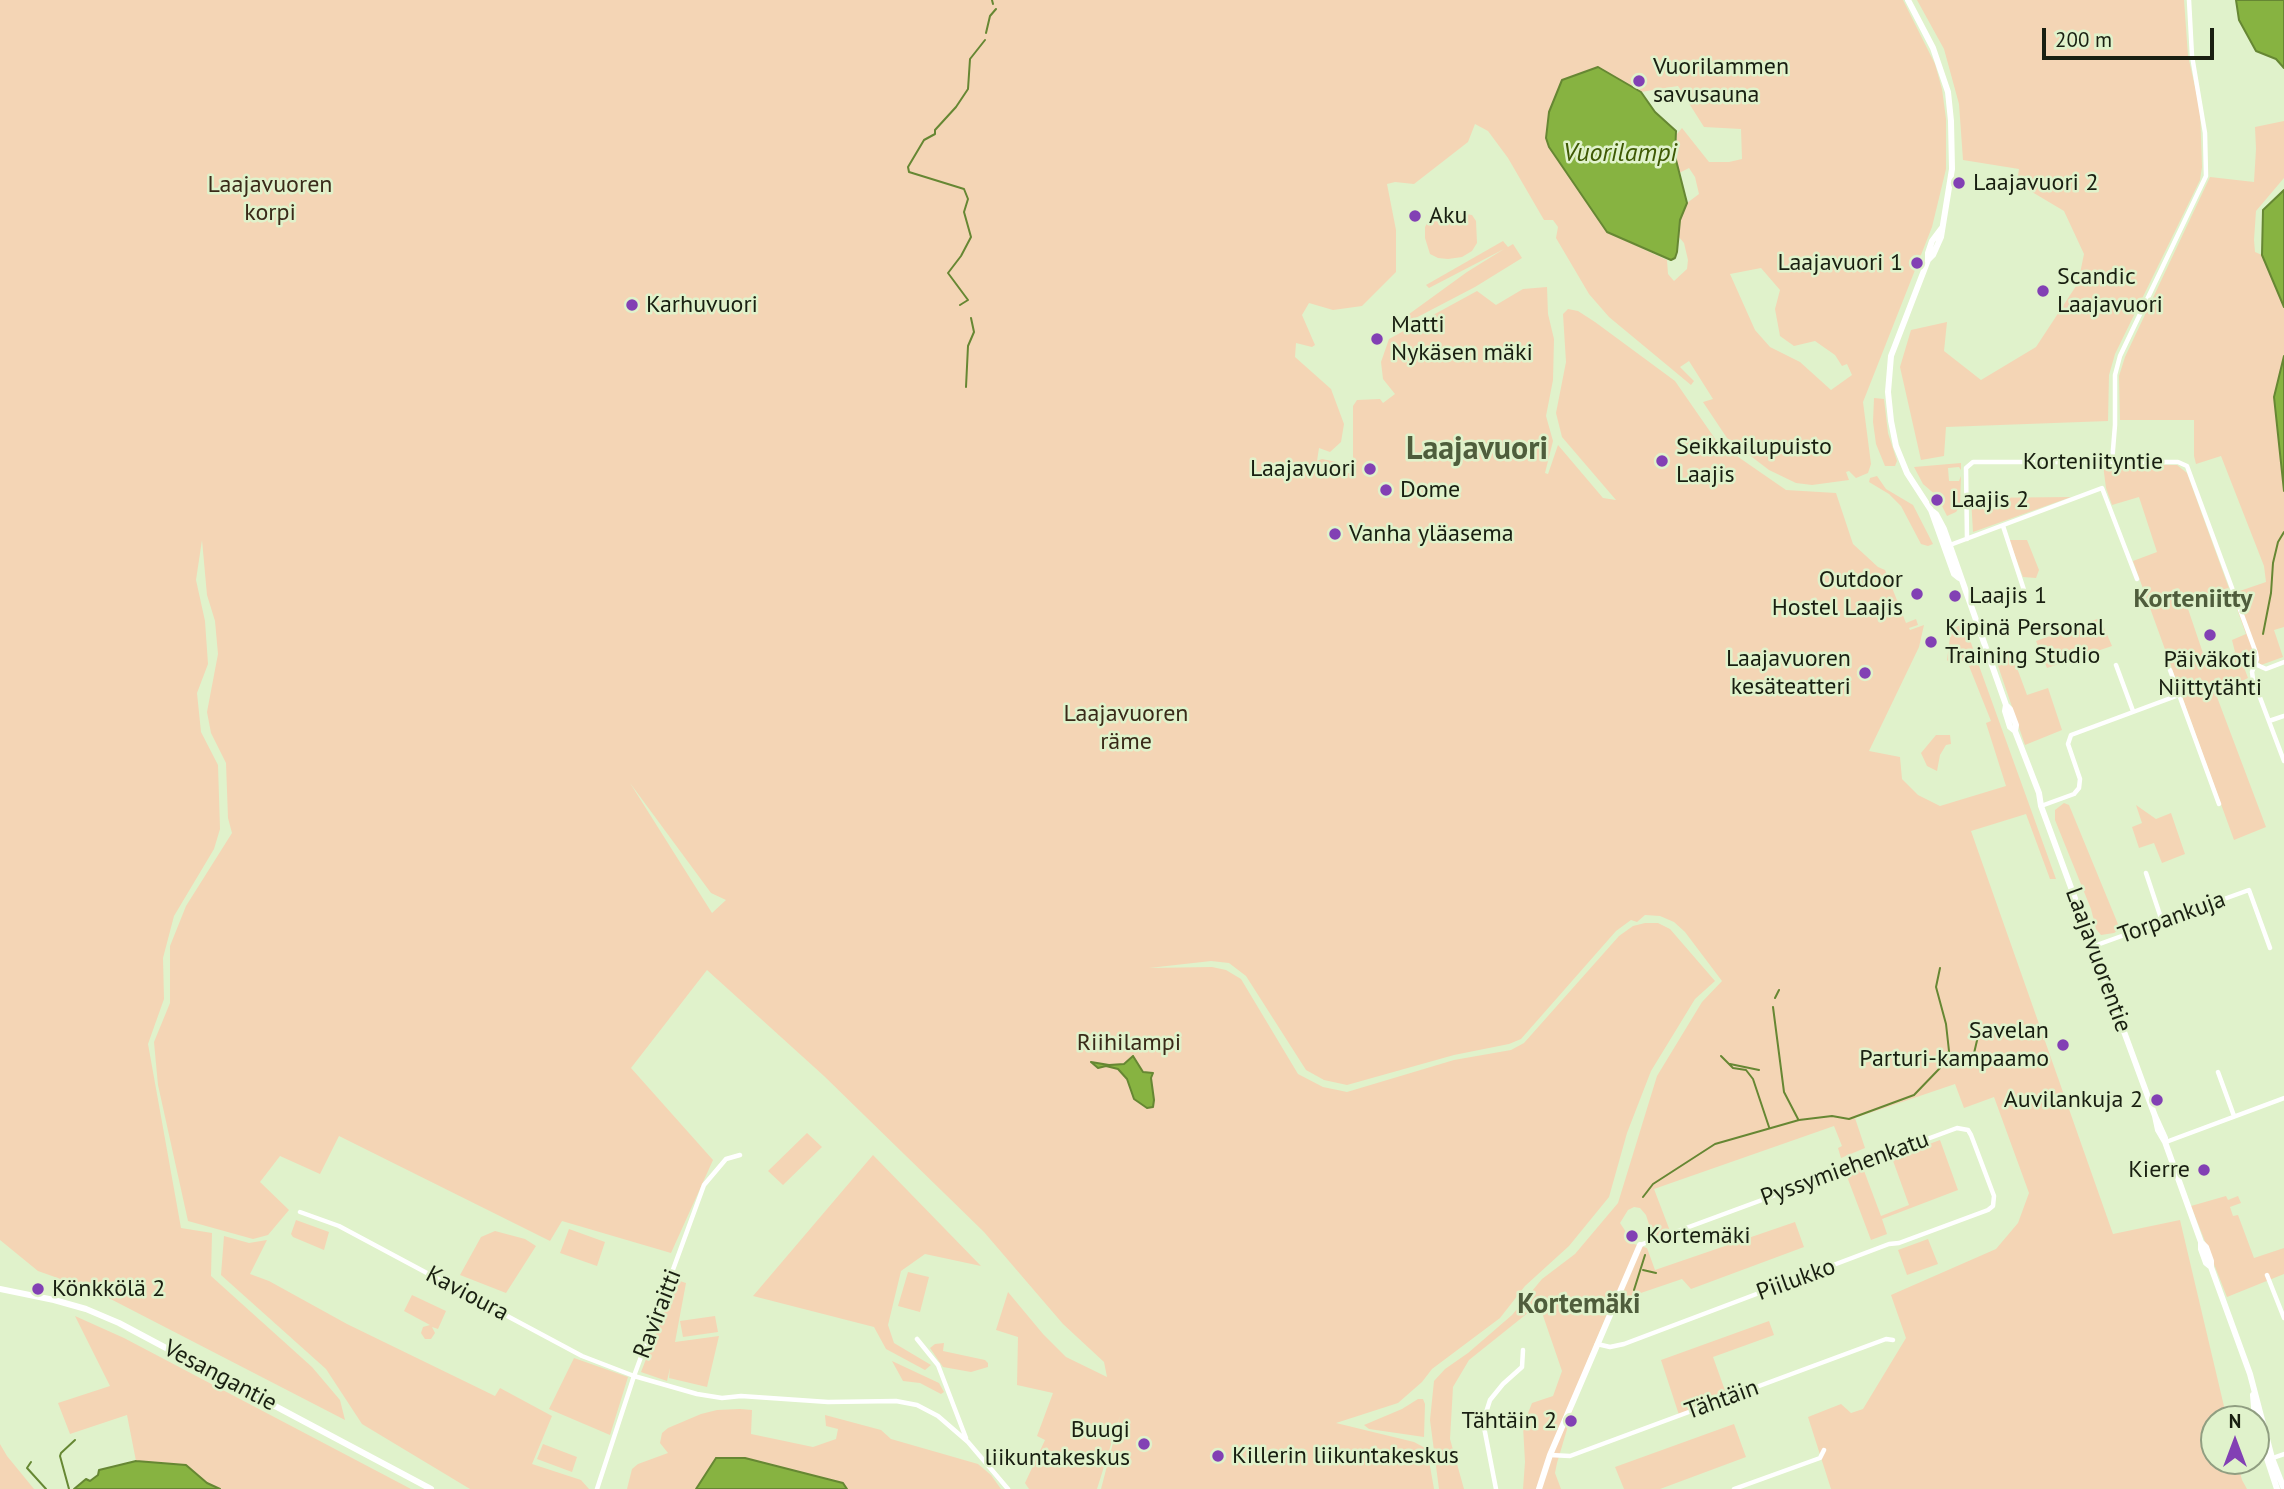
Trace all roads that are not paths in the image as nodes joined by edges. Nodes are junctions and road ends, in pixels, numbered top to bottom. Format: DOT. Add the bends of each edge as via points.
graph roads {
  1 [pos="1908,0"];
  2 [pos="2189,0"];
  3 [pos="2112,462"];
  4 [pos="1931,510"];
  5 [pos="2003,526"];
  6 [pos="1967,539"];
  7 [pos="1950,544"];
  8 [pos="1959,578"];
  9 [pos="2137,579"];
  10 [pos="2024,590"];
  11 [pos="2284,662"];
  12 [pos="2116,664"];
  13 [pos="2255,664"];
  14 [pos="2170,670"];
  15 [pos="2179,695"];
  16 [pos="2133,711"];
  17 [pos="2284,716"];
  18 [pos="2269,722"];
  19 [pos="2284,761"];
  20 [pos="2219,804"];
  21 [pos="2041,806"];
  22 [pos="2146,873"];
  23 [pos="2162,921"];
  24 [pos="2094,946"];
  25 [pos="2270,948"];
  26 [pos="2218,1072"];
  27 [pos="2284,1098"];
  28 [pos="2234,1116"];
  29 [pos="2165,1142"];
  30 [pos="740,1155"];
  31 [pos="1993,1206"];
  32 [pos="300,1212"];
  33 [pos="1643,1243"];
  34 [pos="2267,1275"];
  35 [pos="0,1289"];
  36 [pos="2284,1318"];
  37 [pos="916,1339"];
  38 [pos="1893,1340"];
  39 [pos="1597,1344"];
  40 [pos="1523,1350"];
  41 [pos="634,1376"];
  42 [pos="2253,1390"];
  43 [pos="2254,1405"];
  44 [pos="2259,1405"];
  45 [pos="968,1442"];
  46 [pos="1824,1450"];
  47 [pos="1550,1455"];
  48 [pos="2270,1461"];
  49 [pos="2270,1463"];
  50 [pos="430,1489"];
  51 [pos="597,1489"];
  52 [pos="1008,1489"];
  53 [pos="1496,1489"];
  54 [pos="1539,1489"];
  55 [pos="1734,1489"];
  56 [pos="2277,1489"];
  57 [pos="2284,1489"];
  1 -- 4 [label="main road, Laajavuorentie" via="1933,48 1948,92 1952,169 1941,229 1927,253 1891,356 1888,392 1896,446"];
  2 -- 3 [label="street" via="2206,176 2120,356 2115,375"];
  3 -- 6 [label="street, Korteniityntie" via="1970,463 1966,468"];
  3 -- 13 [label="street, Korteniityntie" via="2178,462 2187,466 2256,653"];
  4 -- 7 [label="main road, Laajavuorentie"];
  4 -- 8 [label="main road, Laajavuorentie"];
  5 -- 6 [label="street"];
  5 -- 9 [label="street" via="2102,488"];
  5 -- 10 [label="street"];
  6 -- 7 [label="street"];
  7 -- 8 [label="main road, Laajavuorentie"];
  8 -- 21 [label="main road, Laajavuorentie"];
  11 -- 13 [label="street" via="2266,669"];
  12 -- 16 [label="street"];
  13 -- 18 [label="street, Korteniityntie" via="2252,674"];
  14 -- 15 [label="street"];
  15 -- 16 [label="street"];
  15 -- 20 [label="street"];
  16 -- 21 [label="street" via="2071,735 2068,744 2079,788"];
  17 -- 18 [label="street"];
  18 -- 19 [label="street, Korteniityntie"];
  21 -- 24 [label="main road, Laajavuorentie"];
  22 -- 23 [label="street"];
  23 -- 24 [label="street, Torpankuja"];
  23 -- 25 [label="street, Torpankuja" via="2249,890"];
  24 -- 29 [label="main road, Laajavuorentie"];
  26 -- 28 [label="street"];
  27 -- 28 [label="street"];
  28 -- 29 [label="street"];
  29 -- 42 [label="main road, Laajavuorentie" via="2209,1254"];
  30 -- 41 [label="street, Raviraitti" via="726,1159 704,1185"];
  31 -- 33 [label="street, Pyssymiehenkatu" via="1994,1196 1971,1135 1957,1128"];
  31 -- 39 [label="street, Piilukko" via="1625,1344"];
  32 -- 41 [label="street, Kavioura" via="339,1226 573,1351"];
  33 -- 39 [label="main road, Pyssymiehenkatu"];
  34 -- 36 [label="street"];
  35 -- 50 [label="main road, Vesangantie" via="86,1309 119,1323"];
  37 -- 45 [label="street" via="938,1365"];
  38 -- 47 [label="street, Tähtäin" via="1570,1456"];
  39 -- 47 [label="main road, Pyssymiehenkatu"];
  40 -- 53 [label="street" via="1522,1367 1490,1400 1483,1422"];
  41 -- 45 [label="street, Kavioura" via="722,1398 917,1405"];
  41 -- 51 [label="street, Raviraitti"];
  42 -- 43 [label="main road, Laajavuorentie"];
  42 -- 44 [label="main road, Laajavuorentie"];
  45 -- 52 [label="street"];
  46 -- 55 [label="street" via="1820,1458"];
  47 -- 54 [label="main road, Pyssymiehenkatu"];
  48 -- 57 [label="main road, Laajavuorentie"];
  49 -- 56 [label="main road, Laajavuorentie"];
}
